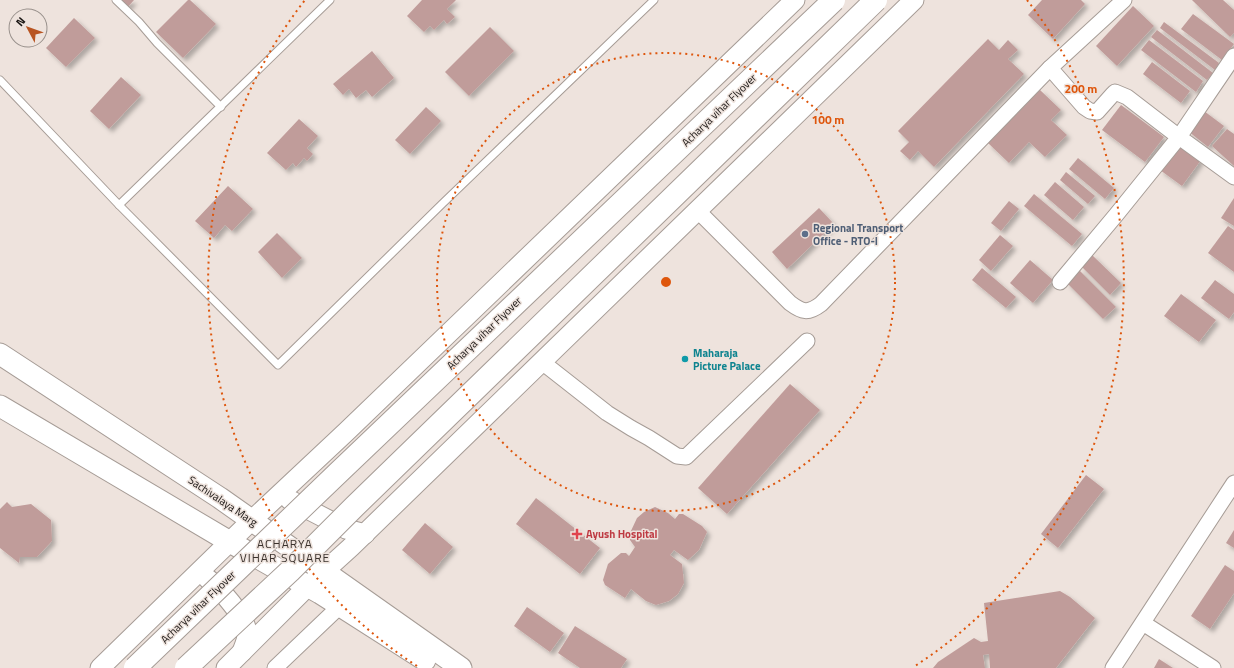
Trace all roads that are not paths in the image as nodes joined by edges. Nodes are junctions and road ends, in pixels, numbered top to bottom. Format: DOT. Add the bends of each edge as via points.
graph roads {
  1 [pos="116,0"];
  2 [pos="654,0"];
  3 [pos="794,0"];
  4 [pos="834,0"];
  5 [pos="876,0"];
  6 [pos="914,0"];
  7 [pos="1124,0"];
  8 [pos="328,1"];
  9 [pos="1234,56"];
  10 [pos="1050,68"];
  11 [pos="0,80"];
  12 [pos="221,107"];
  13 [pos="1179,137"];
  14 [pos="1232,175"];
  15 [pos="119,205"];
  16 [pos="698,210"];
  17 [pos="1060,282"];
  18 [pos="807,341"];
  19 [pos="0,354"];
  20 [pos="542,362"];
  21 [pos="0,406"];
  22 [pos="1234,483"];
  23 [pos="280,495"];
  24 [pos="251,521"];
  25 [pos="365,534"];
  26 [pos="230,542"];
  27 [pos="324,571"];
  28 [pos="200,572"];
  29 [pos="308,586"];
  30 [pos="340,606"];
  31 [pos="1143,622"];
  32 [pos="242,652"];
  33 [pos="100,668"];
  34 [pos="135,668"];
  35 [pos="186,668"];
  36 [pos="226,668"];
  37 [pos="275,668"];
  38 [pos="438,668"];
  39 [pos="461,668"];
  40 [pos="1113,668"];
  41 [pos="1213,668"];
  1 -- 12 [label="lane"];
  2 -- 15 [label="lane" via="278,365"];
  3 -- 23 [label="street"];
  4 -- 34 [label="highway, Acharya vihar Flyover, bridge"];
  5 -- 35 [label="highway, bridge" via="290,571"];
  6 -- 16 [label="street"];
  7 -- 10 [label="street"];
  8 -- 12 [label="lane"];
  9 -- 13 [label="street"];
  10 -- 13 [label="street" via="1086,109 1097,112 1115,92"];
  10 -- 16 [label="street" via="813,310 797,309 790,303"];
  11 -- 15 [label="lane"];
  12 -- 15 [label="lane"];
  13 -- 14 [label="street"];
  13 -- 17 [label="street"];
  16 -- 20 [label="street"];
  18 -- 20 [label="street" via="686,457 677,456 607,414"];
  19 -- 24 [label="main road, Sachivalaya Marg"];
  20 -- 25 [label="street"];
  21 -- 26 [label="main road"];
  22 -- 31 [label="street"];
  23 -- 24 [label="street"];
  23 -- 25 [label="street" via="346,529"];
  24 -- 26 [label="street"];
  24 -- 27 [label="main road, Sachivalaya Marg"];
  25 -- 27 [label="street"];
  26 -- 28 [label="street"];
  26 -- 29 [label="main road"];
  27 -- 29 [label="street"];
  27 -- 39 [label="main road, Sachivalaya Marg"];
  28 -- 32 [label="street" via="216,584 246,624 248,632"];
  28 -- 33 [label="street"];
  29 -- 30 [label="main road"];
  29 -- 32 [label="street"];
  30 -- 37 [label="street"];
  30 -- 38 [label="main road"];
  31 -- 40 [label="street"];
  31 -- 41 [label="street"];
  32 -- 36 [label="street"];
}
